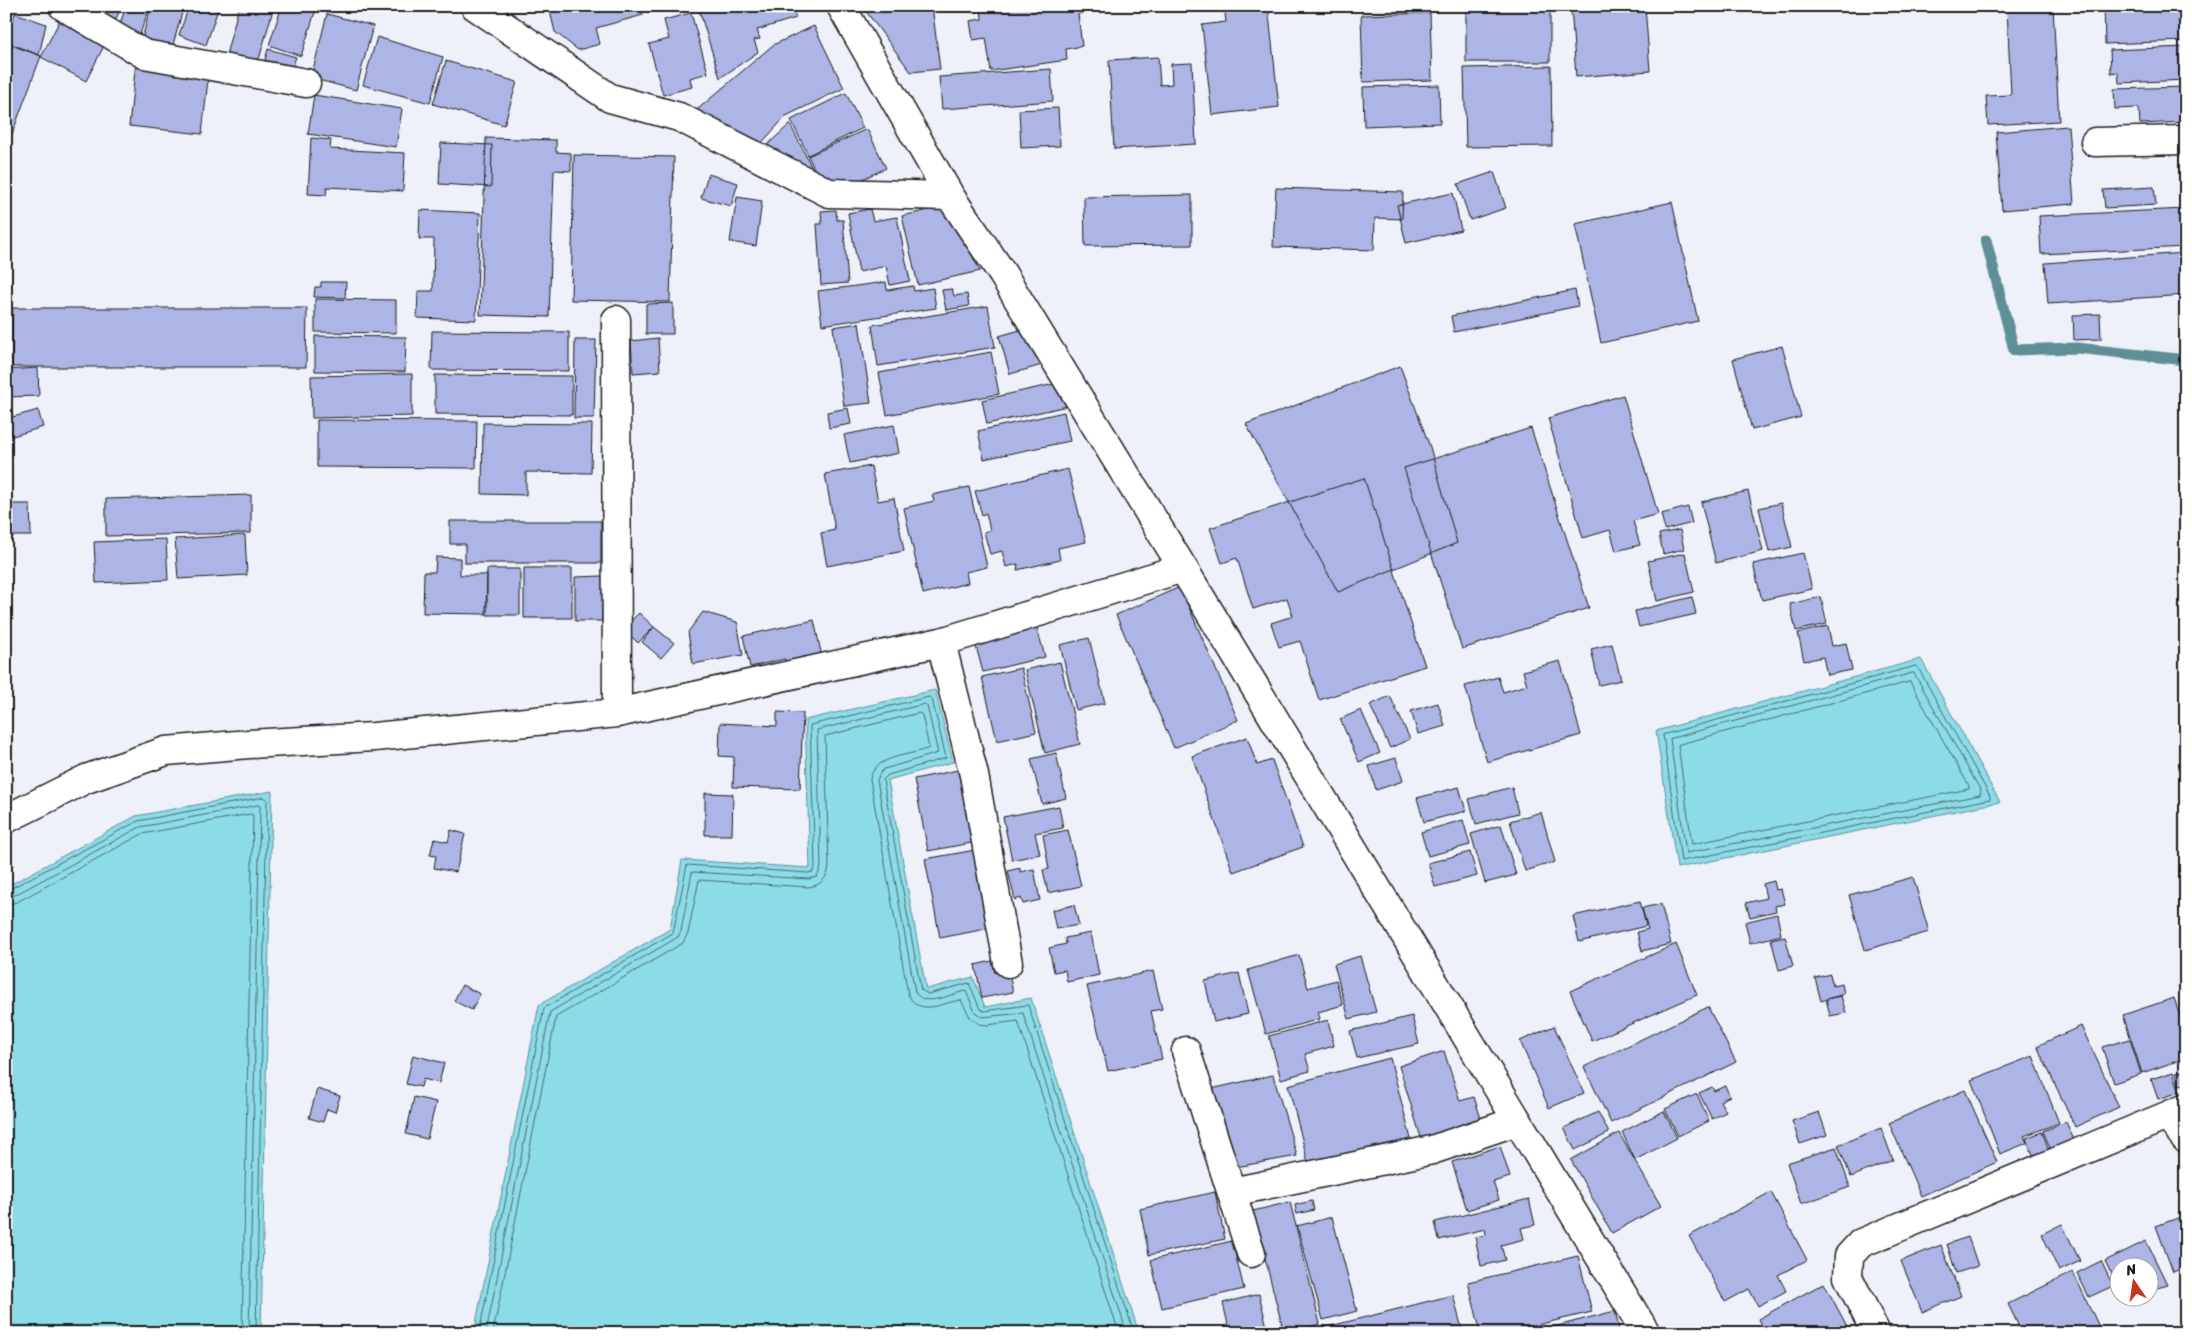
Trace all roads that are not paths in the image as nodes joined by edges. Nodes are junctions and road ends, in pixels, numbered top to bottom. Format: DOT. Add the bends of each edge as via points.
graph roads {
  1 [pos="63,6"];
  2 [pos="475,6"];
  3 [pos="841,6"];
  4 [pos="306,83"];
  5 [pos="2186,140"];
  6 [pos="2095,142"];
  7 [pos="950,196"];
  8 [pos="616,320"];
  9 [pos="1183,568"];
  10 [pos="942,642"];
  11 [pos="617,714"];
  12 [pos="6,820"];
  13 [pos="1008,963"];
  14 [pos="1186,1051"];
  15 [pos="2176,1112"];
  16 [pos="1518,1121"];
  17 [pos="2186,1139"];
  18 [pos="1232,1192"];
  19 [pos="1251,1253"];
  20 [pos="1646,1333"];
  21 [pos="1876,1333"];
  1 -- 4 [label="street" via="144,54"];
  2 -- 7 [label="street" via="610,98 680,117 829,193"];
  3 -- 7 [label="street"];
  5 -- 6 [label="street"];
  7 -- 9 [label="street" via="1002,273"];
  8 -- 11 [label="street"];
  9 -- 10 [label="street"];
  9 -- 16 [label="street"];
  10 -- 11 [label="street"];
  10 -- 13 [label="street" via="974,775"];
  11 -- 12 [label="street" via="374,737 166,752 86,779"];
  14 -- 18 [label="street"];
  15 -- 17 [label="street"];
  15 -- 21 [label="street" via="1861,1243 1849,1256 1848,1277"];
  16 -- 18 [label="street" via="1432,1150"];
  16 -- 20 [label="street"];
  18 -- 19 [label="street"];
}
